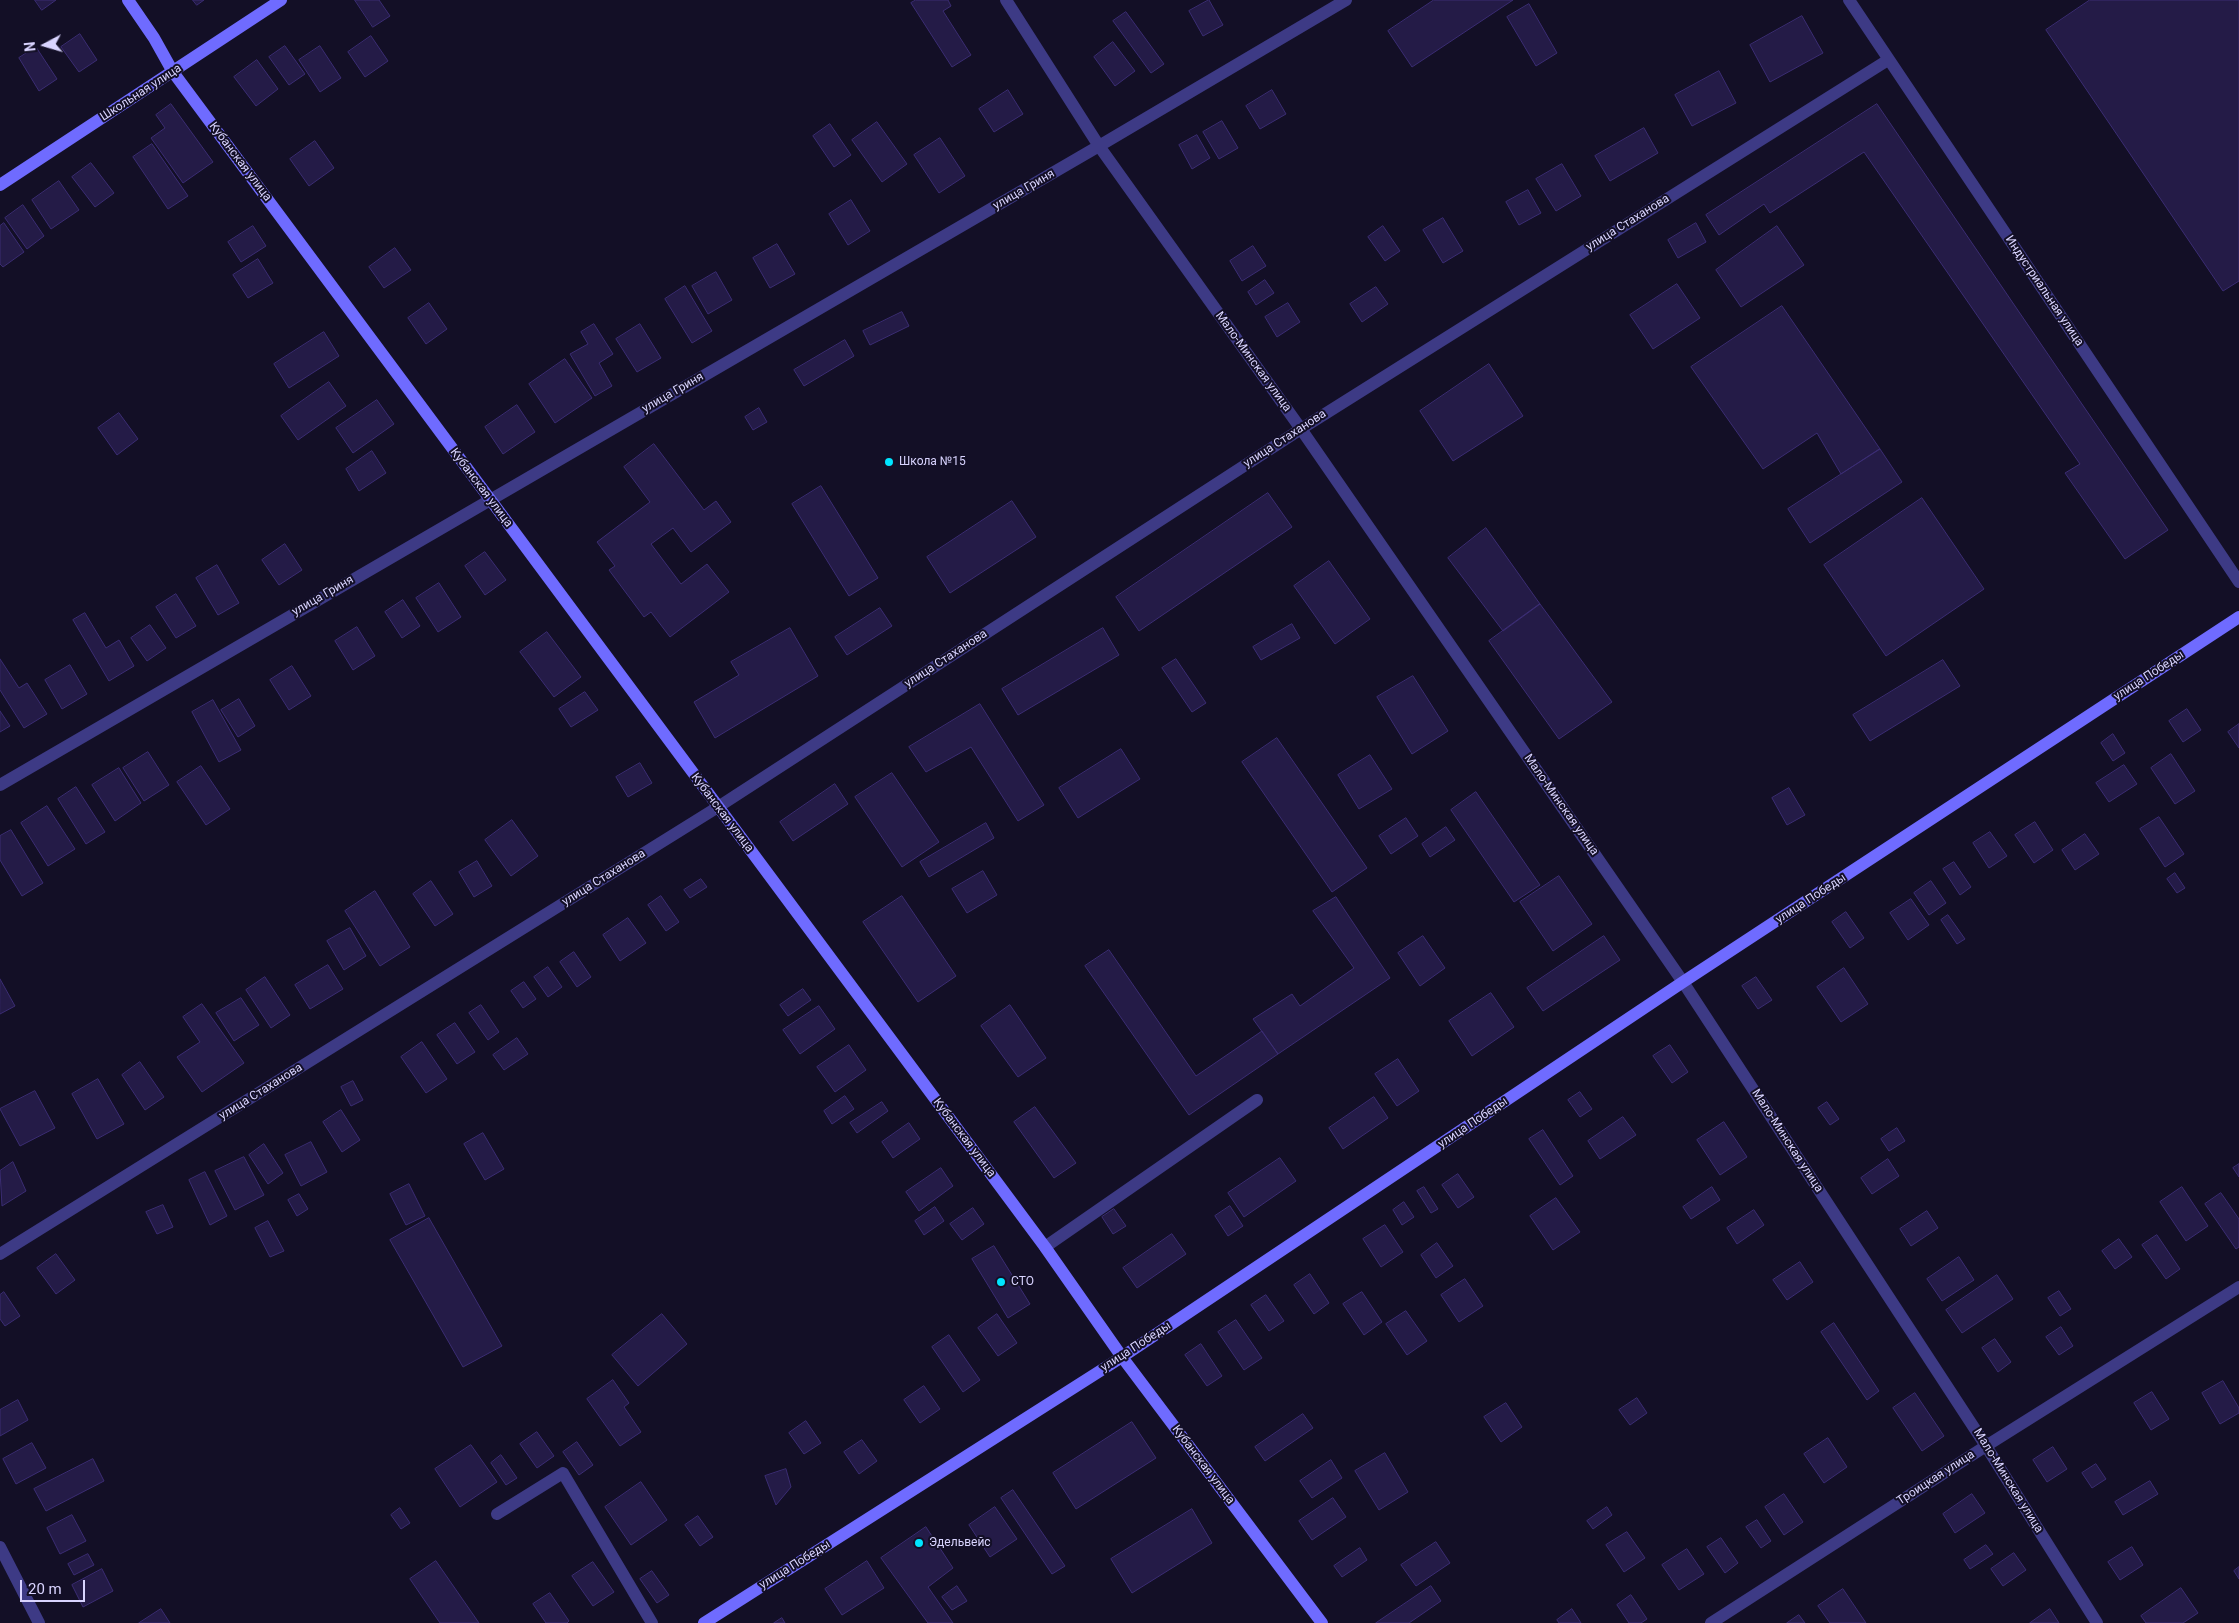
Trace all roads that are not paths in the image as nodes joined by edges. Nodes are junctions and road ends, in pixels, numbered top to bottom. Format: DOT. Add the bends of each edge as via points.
graph roads {
  1 [pos="128,0"];
  2 [pos="281,0"];
  3 [pos="1006,0"];
  4 [pos="1346,0"];
  5 [pos="1849,0"];
  6 [pos="1888,60"];
  7 [pos="173,72"];
  8 [pos="1099,146"];
  9 [pos="0,185"];
  10 [pos="1301,429"];
  11 [pos="490,499"];
  12 [pos="2239,582"];
  13 [pos="2239,617"];
  14 [pos="0,784"];
  15 [pos="718,807"];
  16 [pos="1683,982"];
  17 [pos="1257,1100"];
  18 [pos="1044,1247"];
  19 [pos="0,1254"];
  20 [pos="2239,1287"];
  21 [pos="1122,1357"];
  22 [pos="1986,1446"];
  23 [pos="497,1514"];
  24 [pos="0,1547"];
  25 [pos="39,1623"];
  26 [pos="652,1623"];
  27 [pos="704,1623"];
  28 [pos="1322,1623"];
  29 [pos="1711,1623"];
  30 [pos="2098,1623"];
  1 -- 7 [label="street, Кубанская улица"];
  2 -- 7 [label="street, Школьная улица"];
  3 -- 8 [label="street, Мало-Минская улица"];
  4 -- 8 [label="street, улица Гриня"];
  5 -- 6 [label="street, Индустриальная улица"];
  6 -- 10 [label="street, улица Стаханова"];
  6 -- 12 [label="street, Индустриальная улица"];
  7 -- 9 [label="street, Школьная улица"];
  7 -- 11 [label="street, Кубанская улица"];
  8 -- 10 [label="street, Мало-Минская улица"];
  8 -- 11 [label="street, улица Гриня"];
  10 -- 15 [label="street, улица Стаханова"];
  10 -- 16 [label="street, Мало-Минская улица"];
  11 -- 14 [label="street, улица Гриня"];
  11 -- 15 [label="street, Кубанская улица"];
  13 -- 16 [label="street, улица Победы"];
  15 -- 18 [label="street, Кубанская улица"];
  15 -- 19 [label="street, улица Стаханова"];
  16 -- 21 [label="street, улица Победы"];
  16 -- 22 [label="street, Мало-Минская улица"];
  17 -- 18 [label="street"];
  18 -- 21 [label="street, Кубанская улица"];
  20 -- 22 [label="street, Троицкая улица"];
  21 -- 27 [label="street, улица Победы"];
  21 -- 28 [label="street, Кубанская улица"];
  22 -- 29 [label="street, Троицкая улица"];
  22 -- 30 [label="street, Мало-Минская улица"];
  23 -- 26 [label="street" via="564,1473"];
  24 -- 25 [label="street"];
}
